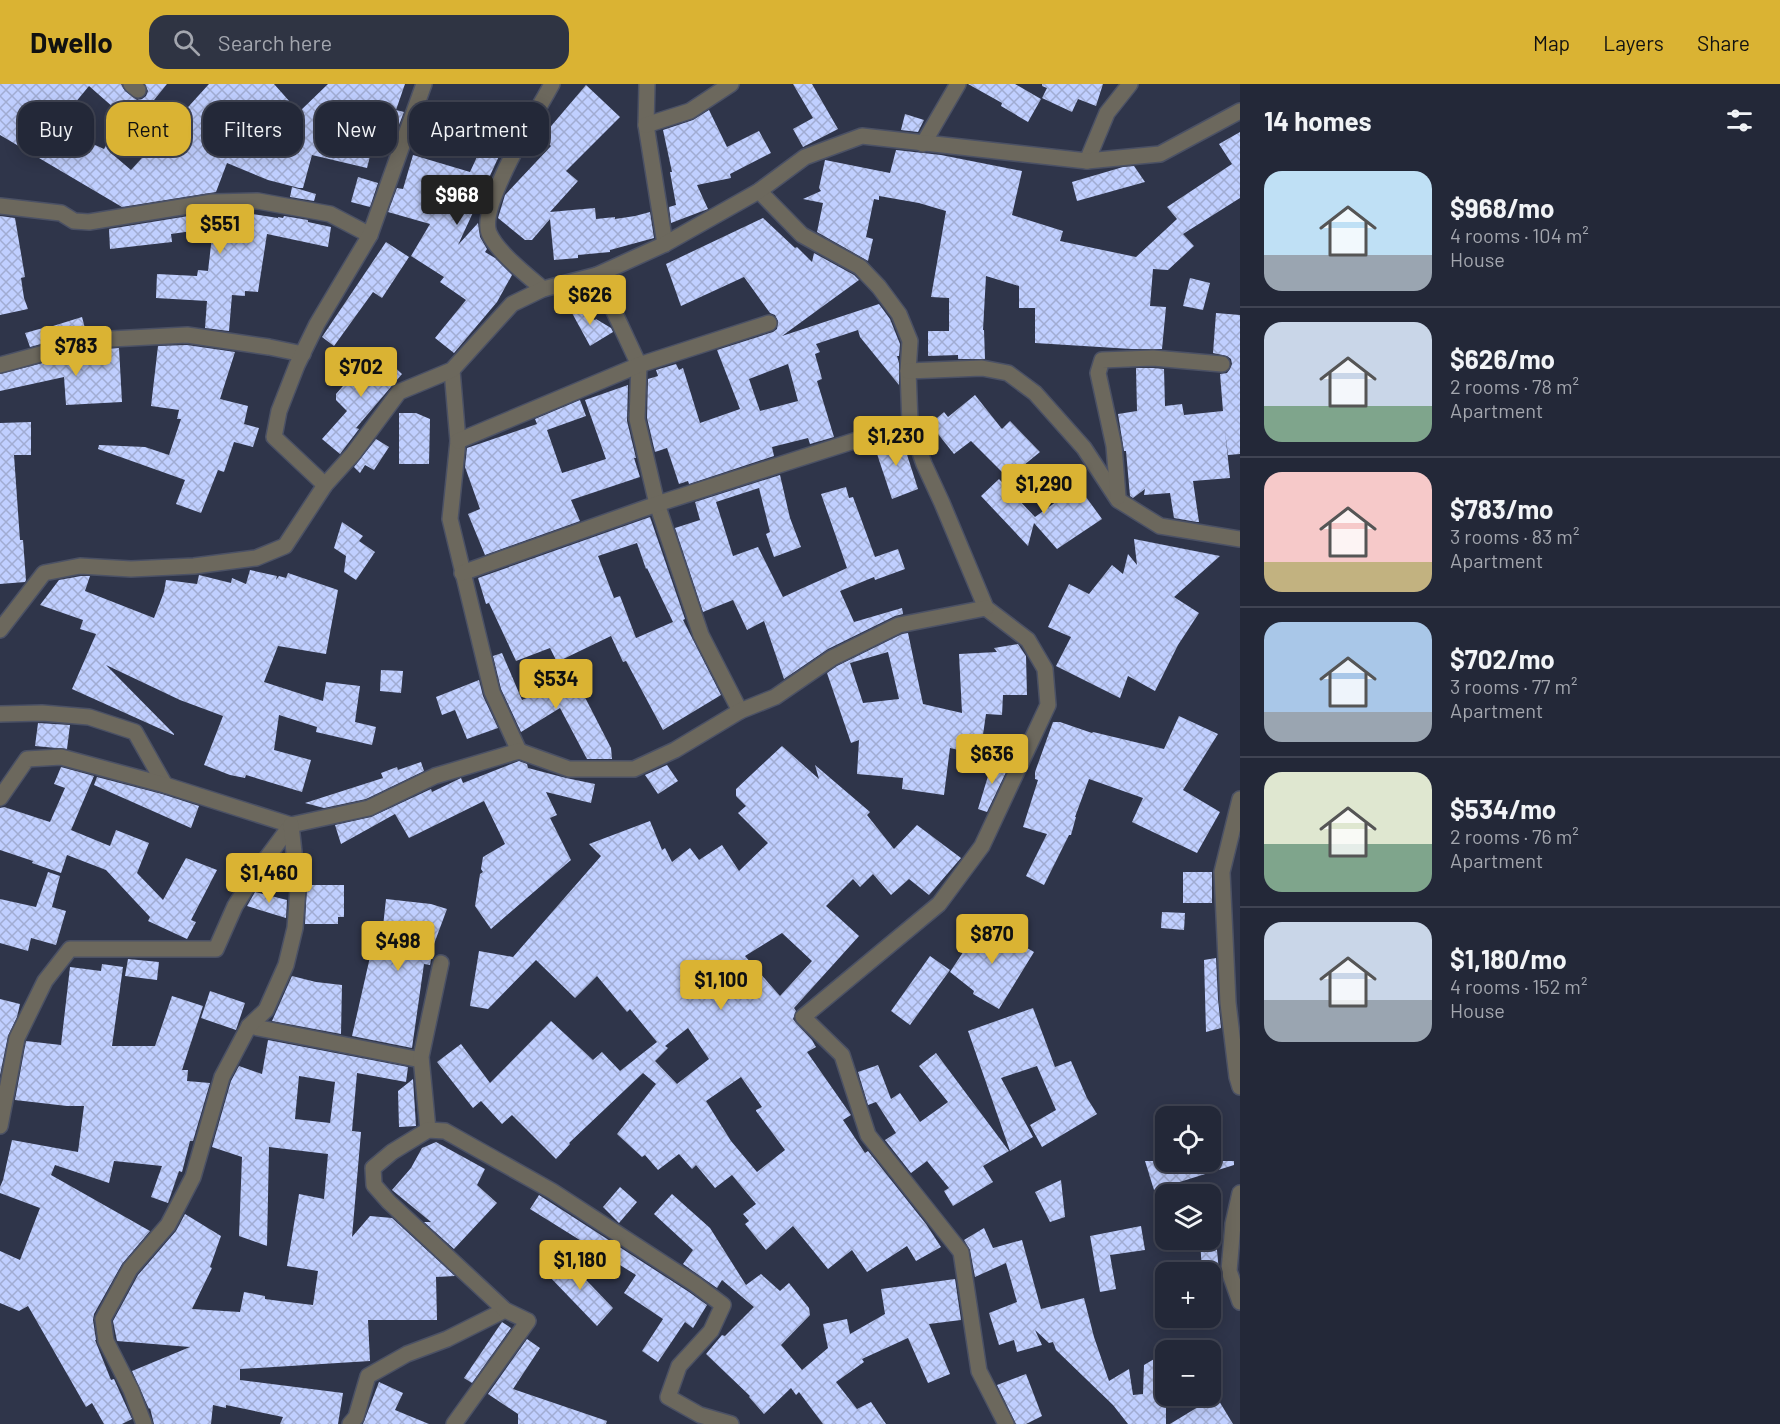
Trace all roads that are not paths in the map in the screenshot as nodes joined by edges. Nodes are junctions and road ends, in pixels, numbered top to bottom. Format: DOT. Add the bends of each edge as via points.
graph roads {
  1 [pos="424,84"];
  2 [pos="552,84"];
  3 [pos="647,84"];
  4 [pos="731,84"];
  5 [pos="958,84"];
  6 [pos="1130,84"];
  7 [pos="1240,111"];
  8 [pos="646,125"];
  9 [pos="923,144"];
  10 [pos="1087,161"];
  11 [pos="759,191"];
  12 [pos="0,206"];
  13 [pos="370,235"];
  14 [pos="664,244"];
  15 [pos="597,275"];
  16 [pos="543,289"];
  17 [pos="769,323"];
  18 [pos="303,354"];
  19 [pos="0,364"];
  20 [pos="1222,364"];
  21 [pos="639,365"];
  22 [pos="452,370"];
  23 [pos="908,371"];
  24 [pos="910,423"];
  25 [pos="458,441"];
  26 [pos="325,485"];
  27 [pos="1118,500"];
  28 [pos="657,504"];
  29 [pos="1240,539"];
  30 [pos="462,573"];
  31 [pos="986,608"];
  32 [pos="0,630"];
  33 [pos="740,711"];
  34 [pos="0,714"];
  35 [pos="519,751"];
  36 [pos="165,785"];
  37 [pos="0,798"];
  38 [pos="1240,799"];
  39 [pos="291,825"];
  40 [pos="441,963"];
  41 [pos="249,1026"];
  42 [pos="421,1060"];
  43 [pos="1240,1087"];
  44 [pos="0,1126"];
  45 [pos="428,1130"];
  46 [pos="1240,1193"];
  47 [pos="1240,1302"];
  48 [pos="505,1310"];
  49 [pos="144,1424"];
  50 [pos="350,1424"];
  51 [pos="454,1424"];
  52 [pos="730,1424"];
  53 [pos="1006,1424"];
  1 -- 13 [label="street"];
  2 -- 16 [label="street" via="501,177 487,226 507,257"];
  3 -- 8 [label="street"];
  4 -- 8 [label="street" via="690,111"];
  5 -- 9 [label="street"];
  6 -- 10 [label="street" via="1107,113"];
  7 -- 10 [label="street" via="1160,154"];
  8 -- 14 [label="street"];
  9 -- 10 [label="street"];
  9 -- 11 [label="street" via="862,136 805,157"];
  11 -- 14 [label="street"];
  11 -- 23 [label="street" via="802,235 860,267 879,287 899,314 910,341"];
  12 -- 13 [label="street" via="61,213 74,221 89,222 212,202 258,201 330,214"];
  13 -- 18 [label="street"];
  14 -- 15 [label="street"];
  15 -- 16 [label="street"];
  15 -- 21 [label="street"];
  16 -- 22 [label="street" via="512,304"];
  17 -- 21 [label="street"];
  18 -- 19 [label="street" via="187,335 92,340"];
  18 -- 26 [label="street" via="279,411 274,437"];
  20 -- 27 [label="street" via="1154,358 1102,360 1098,373 1114,446"];
  21 -- 25 [label="street"];
  21 -- 28 [label="street" via="637,419"];
  22 -- 25 [label="street"];
  22 -- 26 [label="street" via="399,392"];
  23 -- 24 [label="street"];
  23 -- 27 [label="street" via="982,368 1008,373 1035,393 1084,448"];
  24 -- 28 [label="street"];
  24 -- 31 [label="street"];
  25 -- 30 [label="street" via="450,519"];
  26 -- 32 [label="street" via="285,546 256,558 194,566 80,566 44,573"];
  27 -- 29 [label="street" via="1160,526"];
  28 -- 30 [label="street"];
  28 -- 33 [label="street" via="700,635"];
  30 -- 35 [label="street" via="492,692"];
  31 -- 33 [label="street" via="899,625 832,658 775,697"];
  31 -- 53 [label="street" via="1028,640 1045,669 1048,705 982,846 939,904 803,1017 842,1055 868,1136 960,1252 979,1371"];
  33 -- 35 [label="street" via="675,750 634,769 569,769"];
  34 -- 36 [label="street" via="89,717 135,732"];
  35 -- 39 [label="street" via="435,777 369,808"];
  36 -- 37 [label="street" via="61,757 27,759"];
  36 -- 39 [label="street"];
  38 -- 43 [label="street" via="1222,872 1228,1003"];
  39 -- 41 [label="street" via="298,889 295,928 286,965 266,1010"];
  39 -- 44 [label="street" via="235,906 216,949 70,949 45,981 17,1038"];
  40 -- 42 [label="street"];
  41 -- 42 [label="street"];
  41 -- 49 [label="street" via="222,1077 193,1177 168,1225 130,1269 103,1319 106,1341"];
  42 -- 45 [label="street"];
  45 -- 48 [label="street" via="373,1168 374,1185"];
  45 -- 52 [label="street" via="445,1131 552,1191 723,1305 711,1331 679,1365 668,1397 700,1415"];
  46 -- 47 [label="street" via="1229,1271"];
  48 -- 50 [label="street" via="368,1376 356,1417"];
  48 -- 51 [label="street" via="528,1321"];
}
